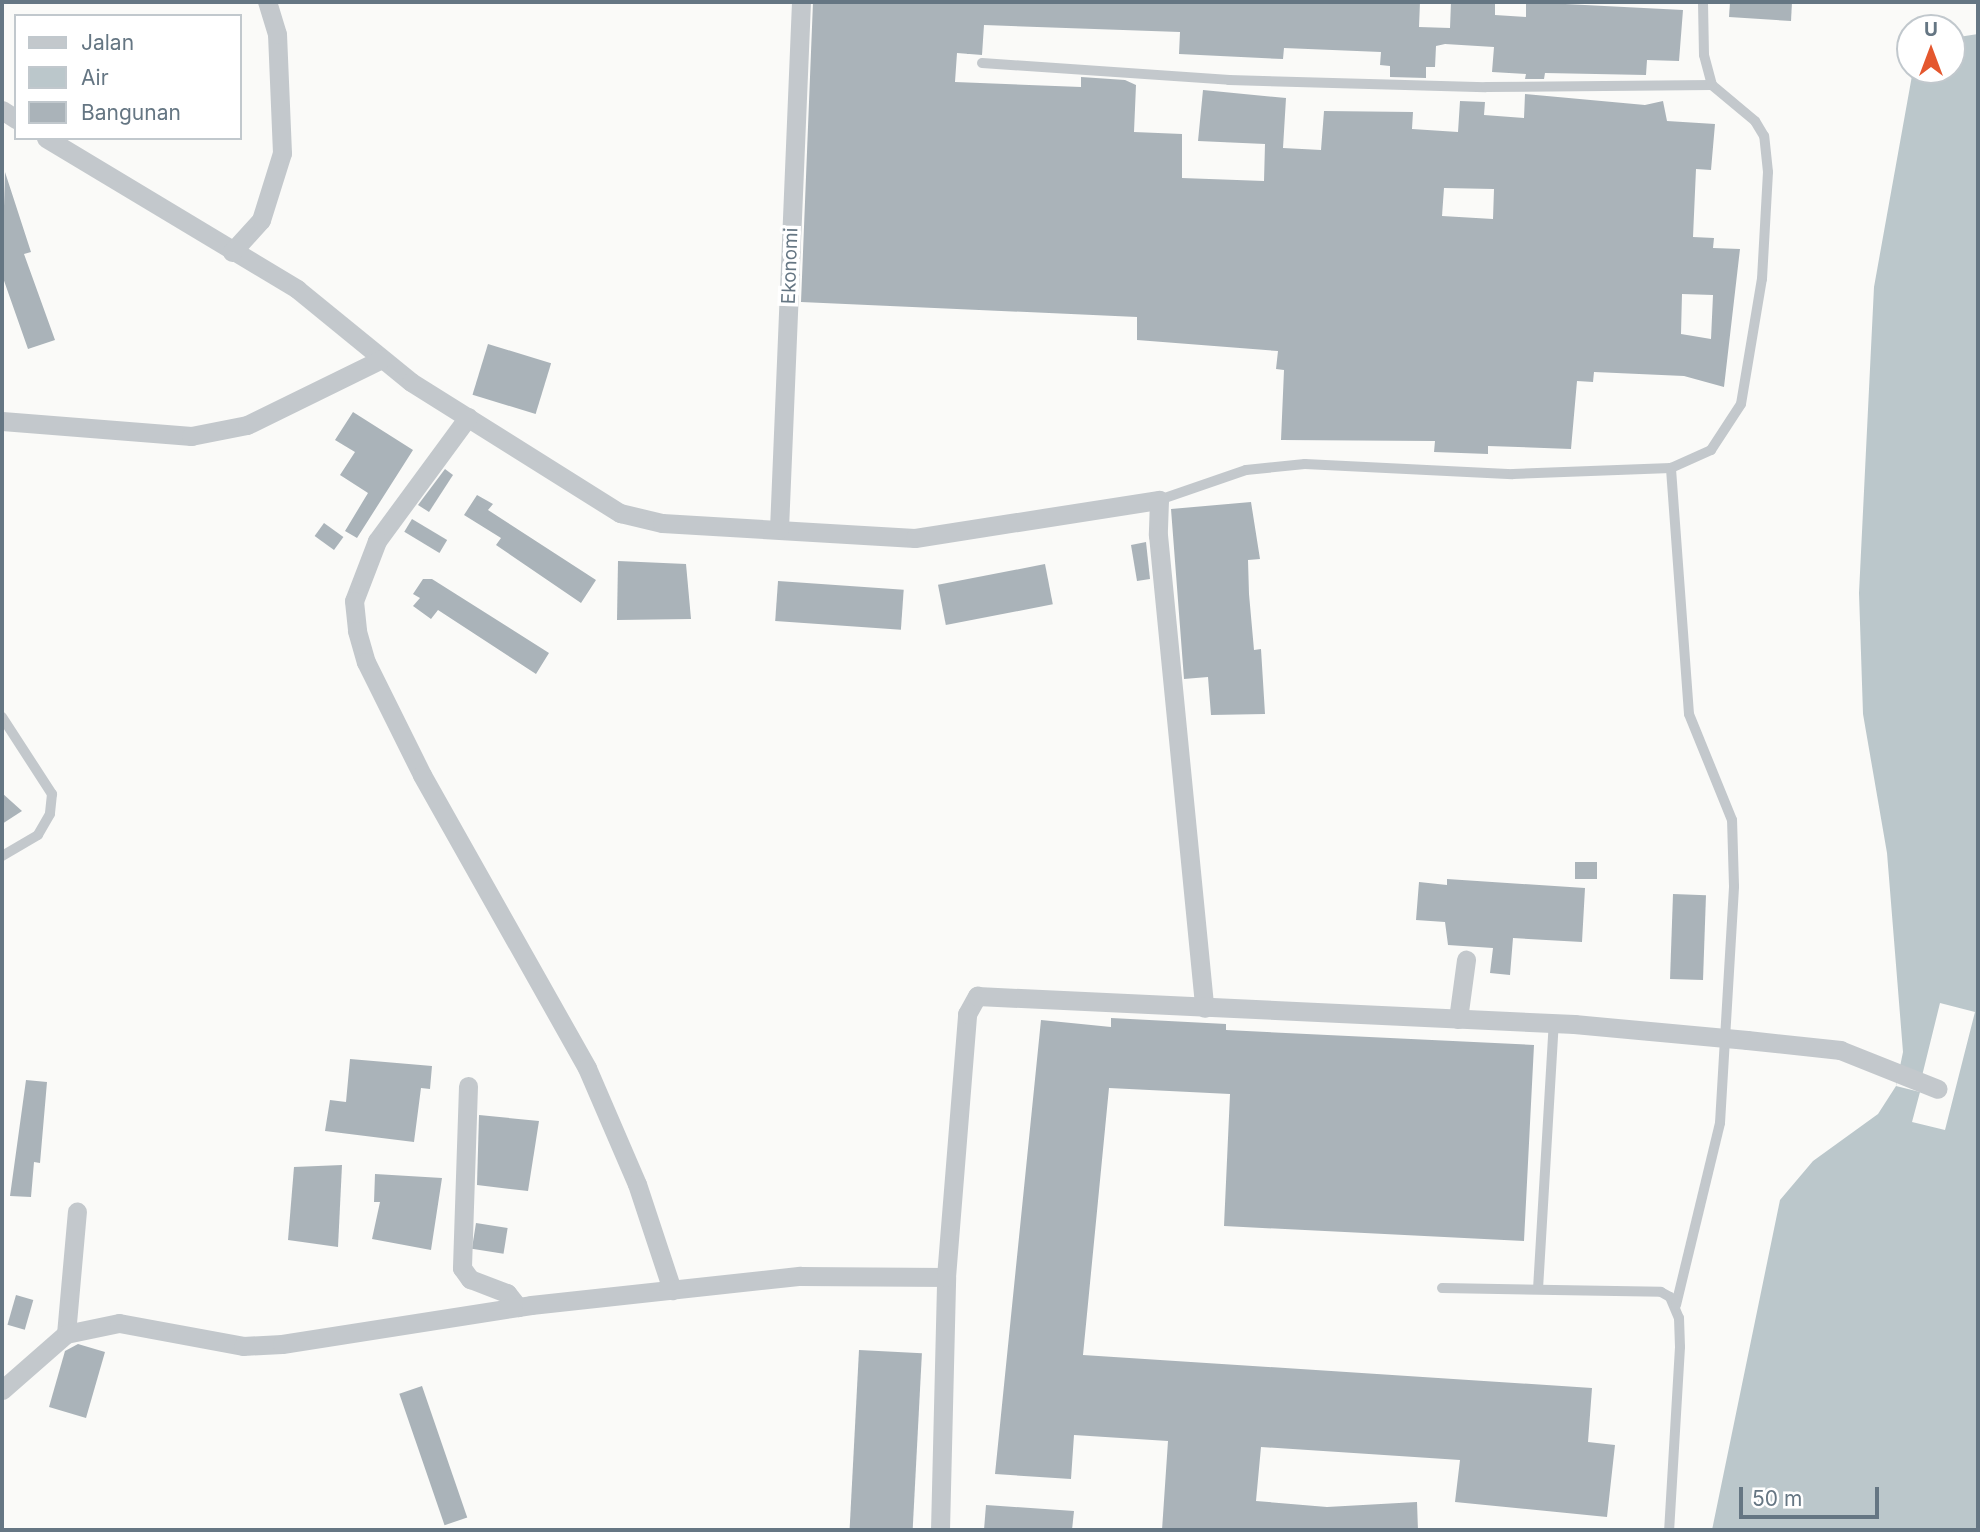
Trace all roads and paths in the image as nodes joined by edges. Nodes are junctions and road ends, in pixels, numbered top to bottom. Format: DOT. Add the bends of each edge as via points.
graph roads {
  1 [pos="268,2"];
  2 [pos="801,2"];
  3 [pos="1703,2"];
  4 [pos="982,63"];
  5 [pos="1712,85"];
  6 [pos="50,140"];
  7 [pos="232,252"];
  8 [pos="382,359"];
  9 [pos="468,417"];
  10 [pos="2,421"];
  11 [pos="1671,468"];
  12 [pos="1159,500"];
  13 [pos="779,529"];
  14 [pos="2,717"];
  15 [pos="2,856"];
  16 [pos="1466,960"];
  17 [pos="1204,1008"];
  18 [pos="1458,1019"];
  19 [pos="1554,1023"];
  20 [pos="1728,1038"];
  21 [pos="468,1086"];
  22 [pos="1938,1089"];
  23 [pos="77,1210"];
  24 [pos="946,1277"];
  25 [pos="1442,1288"];
  26 [pos="1538,1289"];
  27 [pos="672,1290"];
  28 [pos="1676,1305"];
  29 [pos="519,1307"];
  30 [pos="66,1334"];
  31 [pos="2,1390"];
  32 [pos="940,1530"];
  33 [pos="1669,1530"];
  1 -- 7 [label="street" via="277,34 282,153 261,220"];
  2 -- 13 [label="street, Ekonomi"];
  3 -- 5 [label="lane" via="1703,55"];
  4 -- 5 [label="lane" via="1242,80 1500,87"];
  5 -- 11 [label="lane" via="1764,136 1768,172 1762,279 1741,404 1711,450"];
  6 -- 7 [label="street"];
  7 -- 8 [label="street" via="314,301"];
  8 -- 9 [label="street"];
  8 -- 10 [label="street" via="247,425 191,436"];
  9 -- 13 [label="street" via="620,513 662,523"];
  9 -- 27 [label="street" via="377,541 354,601 357,631 366,662 428,786 587,1068 637,1184"];
  11 -- 12 [label="lane" via="1513,474 1305,464 1246,470"];
  11 -- 20 [label="lane" via="1689,714 1732,820"];
  12 -- 13 [label="street" via="915,538"];
  12 -- 17 [label="street" via="1158,535"];
  14 -- 15 [label="lane" via="52,794 50,814 38,835"];
  16 -- 18 [label="street"];
  17 -- 18 [label="street"];
  17 -- 24 [label="street" via="971,1000"];
  18 -- 19 [label="street"];
  19 -- 20 [label="street"];
  19 -- 26 [label="lane"];
  20 -- 22 [label="street" via="1840,1051"];
  20 -- 28 [label="lane" via="1720,1123"];
  21 -- 29 [label="street" via="462,1268 470,1279 507,1293"];
  23 -- 30 [label="street"];
  24 -- 27 [label="street" via="800,1276"];
  24 -- 32 [label="street"];
  25 -- 26 [label="lane"];
  26 -- 28 [label="lane" via="1661,1292"];
  27 -- 29 [label="street"];
  28 -- 33 [label="lane" via="1680,1347"];
  29 -- 30 [label="street" via="282,1344 243,1346 119,1323"];
  30 -- 31 [label="street"];
}
